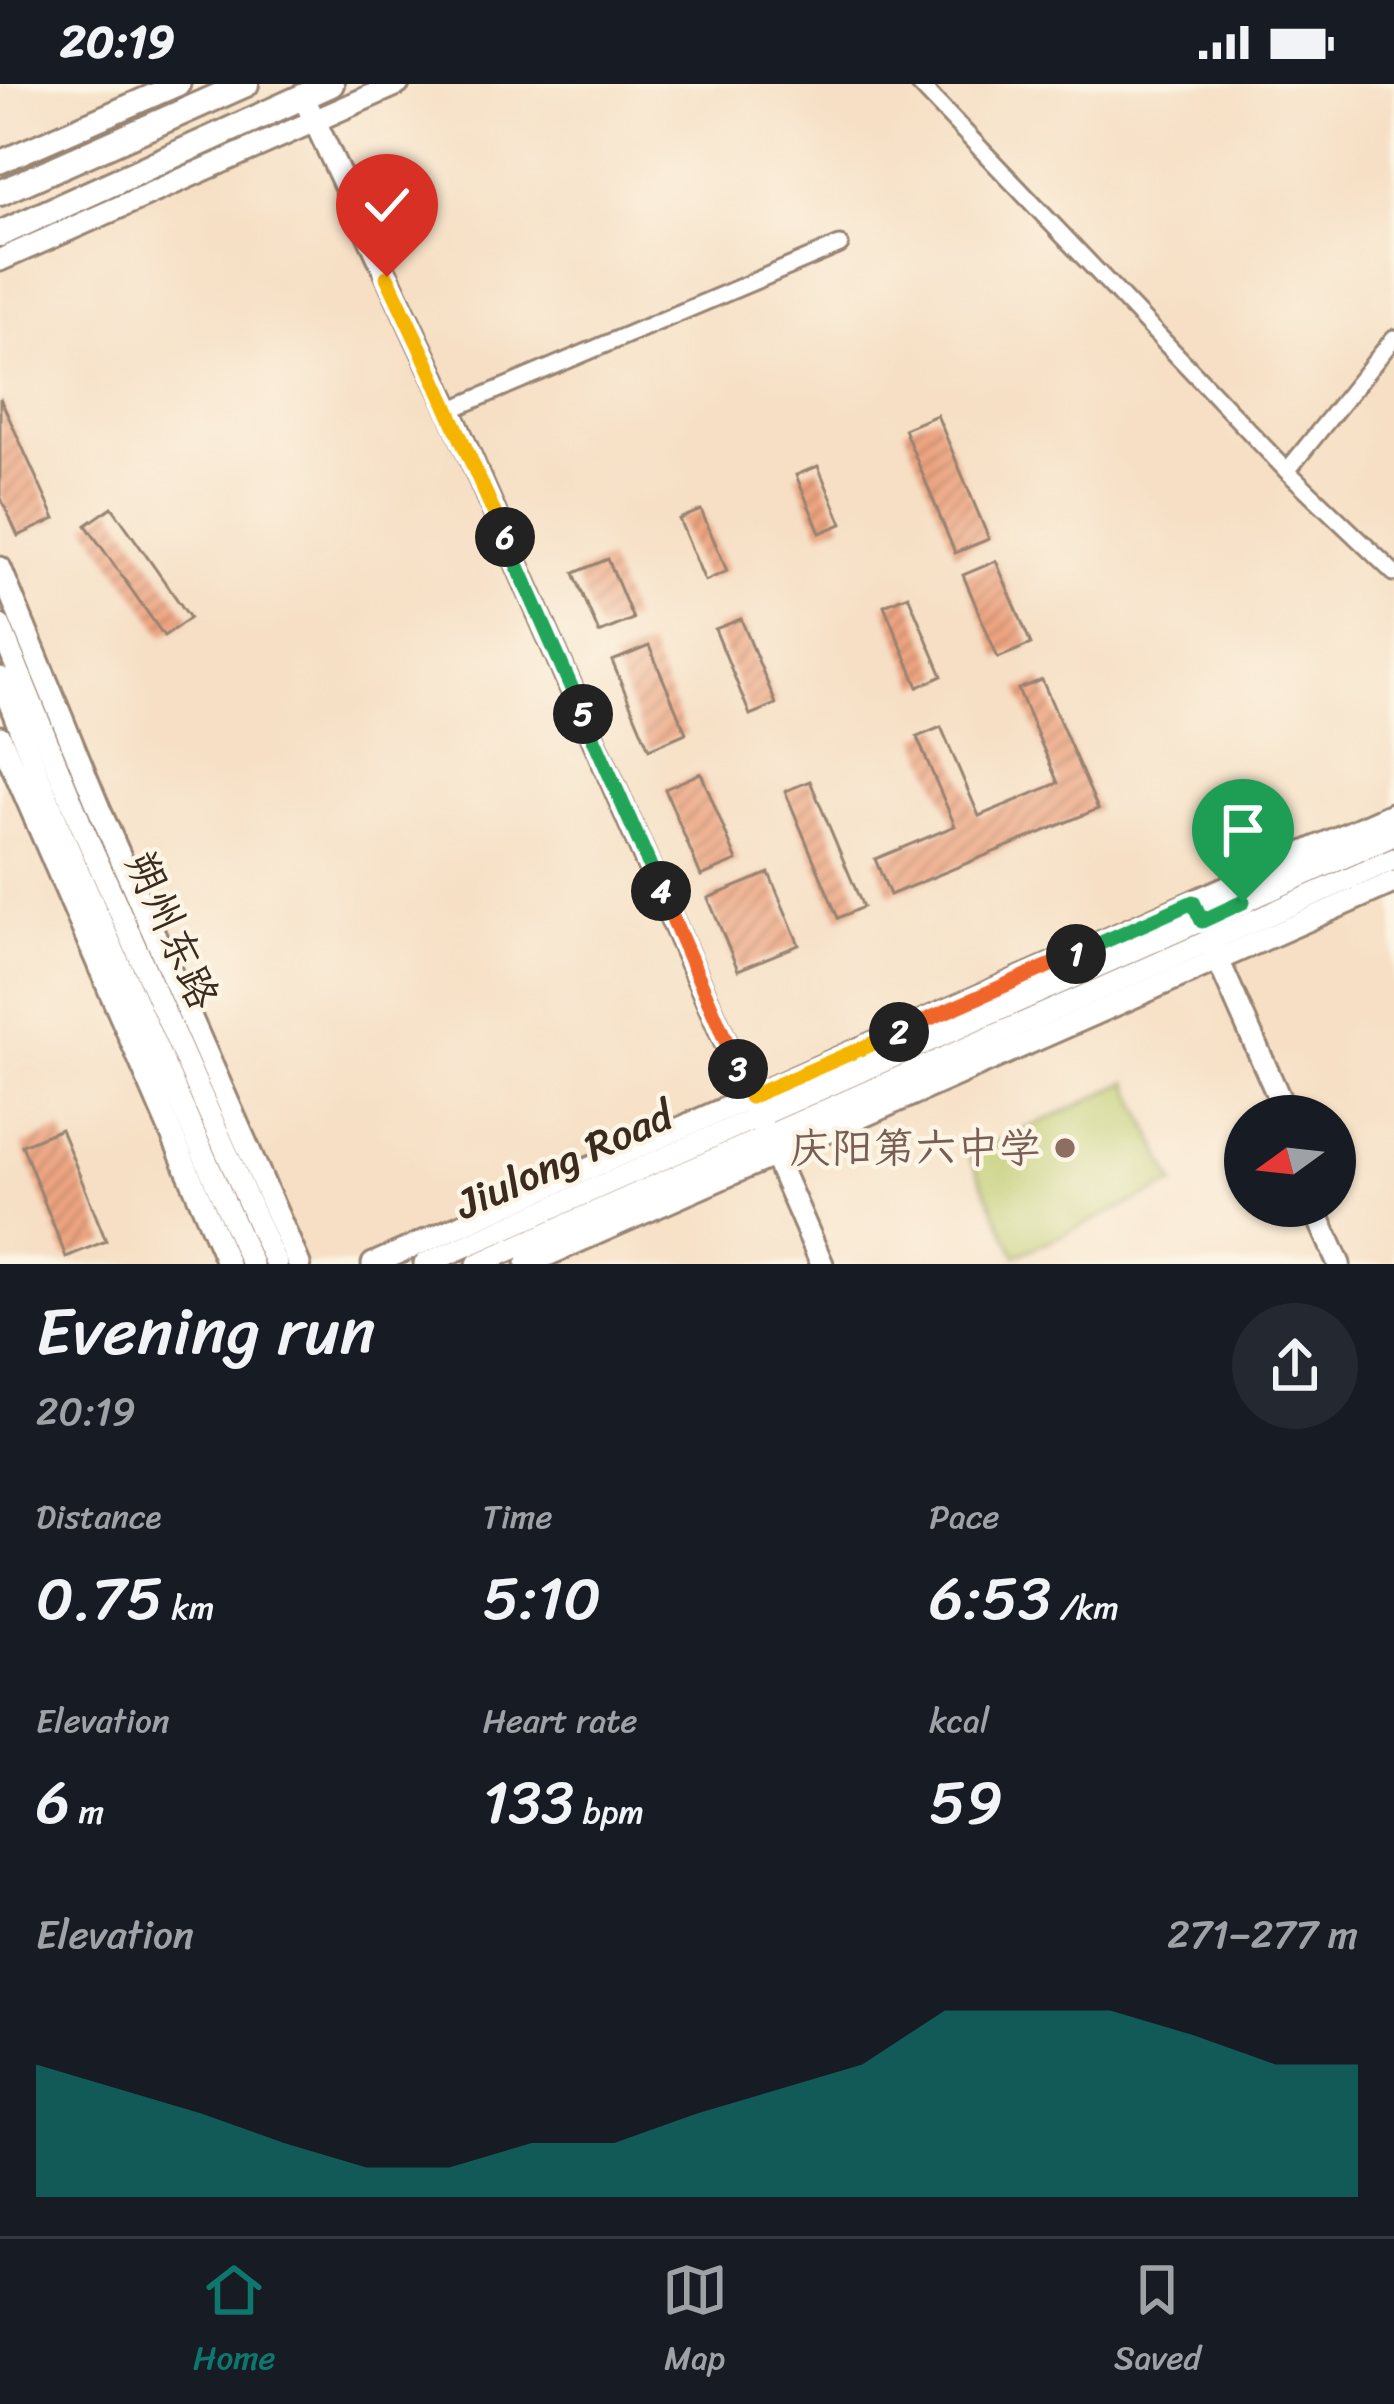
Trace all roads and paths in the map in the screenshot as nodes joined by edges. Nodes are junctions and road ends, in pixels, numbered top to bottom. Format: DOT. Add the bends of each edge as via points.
graph roads {
  1 [pos="179,84"];
  2 [pos="246,84"];
  3 [pos="331,84"];
  4 [pos="398,84"];
  5 [pos="919,84"];
  6 [pos="298,98"];
  7 [pos="310,123"];
  8 [pos="0,162"];
  9 [pos="0,193"];
  10 [pos="0,234"];
  11 [pos="839,245"];
  12 [pos="0,260"];
  13 [pos="1394,338"];
  14 [pos="450,410"];
  15 [pos="1287,471"];
  16 [pos="0,568"];
  17 [pos="1394,573"];
  18 [pos="0,626"];
  19 [pos="0,678"];
  20 [pos="0,737"];
  21 [pos="1394,813"];
  22 [pos="1394,835"];
  23 [pos="1394,859"];
  24 [pos="1394,882"];
  25 [pos="1200,933"];
  26 [pos="1265,1095"];
  27 [pos="1277,1095"];
  28 [pos="758,1128"];
  29 [pos="1322,1227"];
  30 [pos="1336,1227"];
  31 [pos="228,1264"];
  32 [pos="252,1264"];
  33 [pos="276,1264"];
  34 [pos="299,1264"];
  35 [pos="373,1264"];
  36 [pos="425,1264"];
  37 [pos="478,1264"];
  38 [pos="527,1264"];
  39 [pos="808,1264"];
  40 [pos="822,1264"];
  41 [pos="1339,1264"];
  42 [pos="1352,1264"];
  1 -- 8 [label="street"];
  2 -- 9 [label="main road"];
  3 -- 6 [label="main road"];
  4 -- 7 [label="street"];
  5 -- 15 [label="street"];
  6 -- 7 [label="street"];
  6 -- 10 [label="main road"];
  7 -- 12 [label="street"];
  7 -- 14 [label="street"];
  7 -- 28 [label="street"];
  11 -- 14 [label="street"];
  13 -- 15 [label="street"];
  14 -- 28 [label="street"];
  15 -- 17 [label="street"];
  16 -- 34 [label="street"];
  18 -- 33 [label="street, 朔州东路"];
  19 -- 32 [label="street, 朔州东路"];
  20 -- 31 [label="street"];
  21 -- 25 [label="street"];
  22 -- 25 [label="street, Jiulong Road"];
  23 -- 25 [label="street, Jiulong Road"];
  24 -- 25 [label="street"];
  25 -- 26 [label="street"];
  25 -- 27 [label="street"];
  25 -- 28 [label="street, Jiulong Road"];
  25 -- 28 [label="street"];
  28 -- 35 [label="street"];
  28 -- 36 [label="street, Jiulong Road"];
  28 -- 37 [label="street, Jiulong Road"];
  28 -- 38 [label="street"];
  28 -- 39 [label="street"];
  28 -- 40 [label="street"];
  29 -- 41 [label="street"];
  30 -- 42 [label="street"];
}
